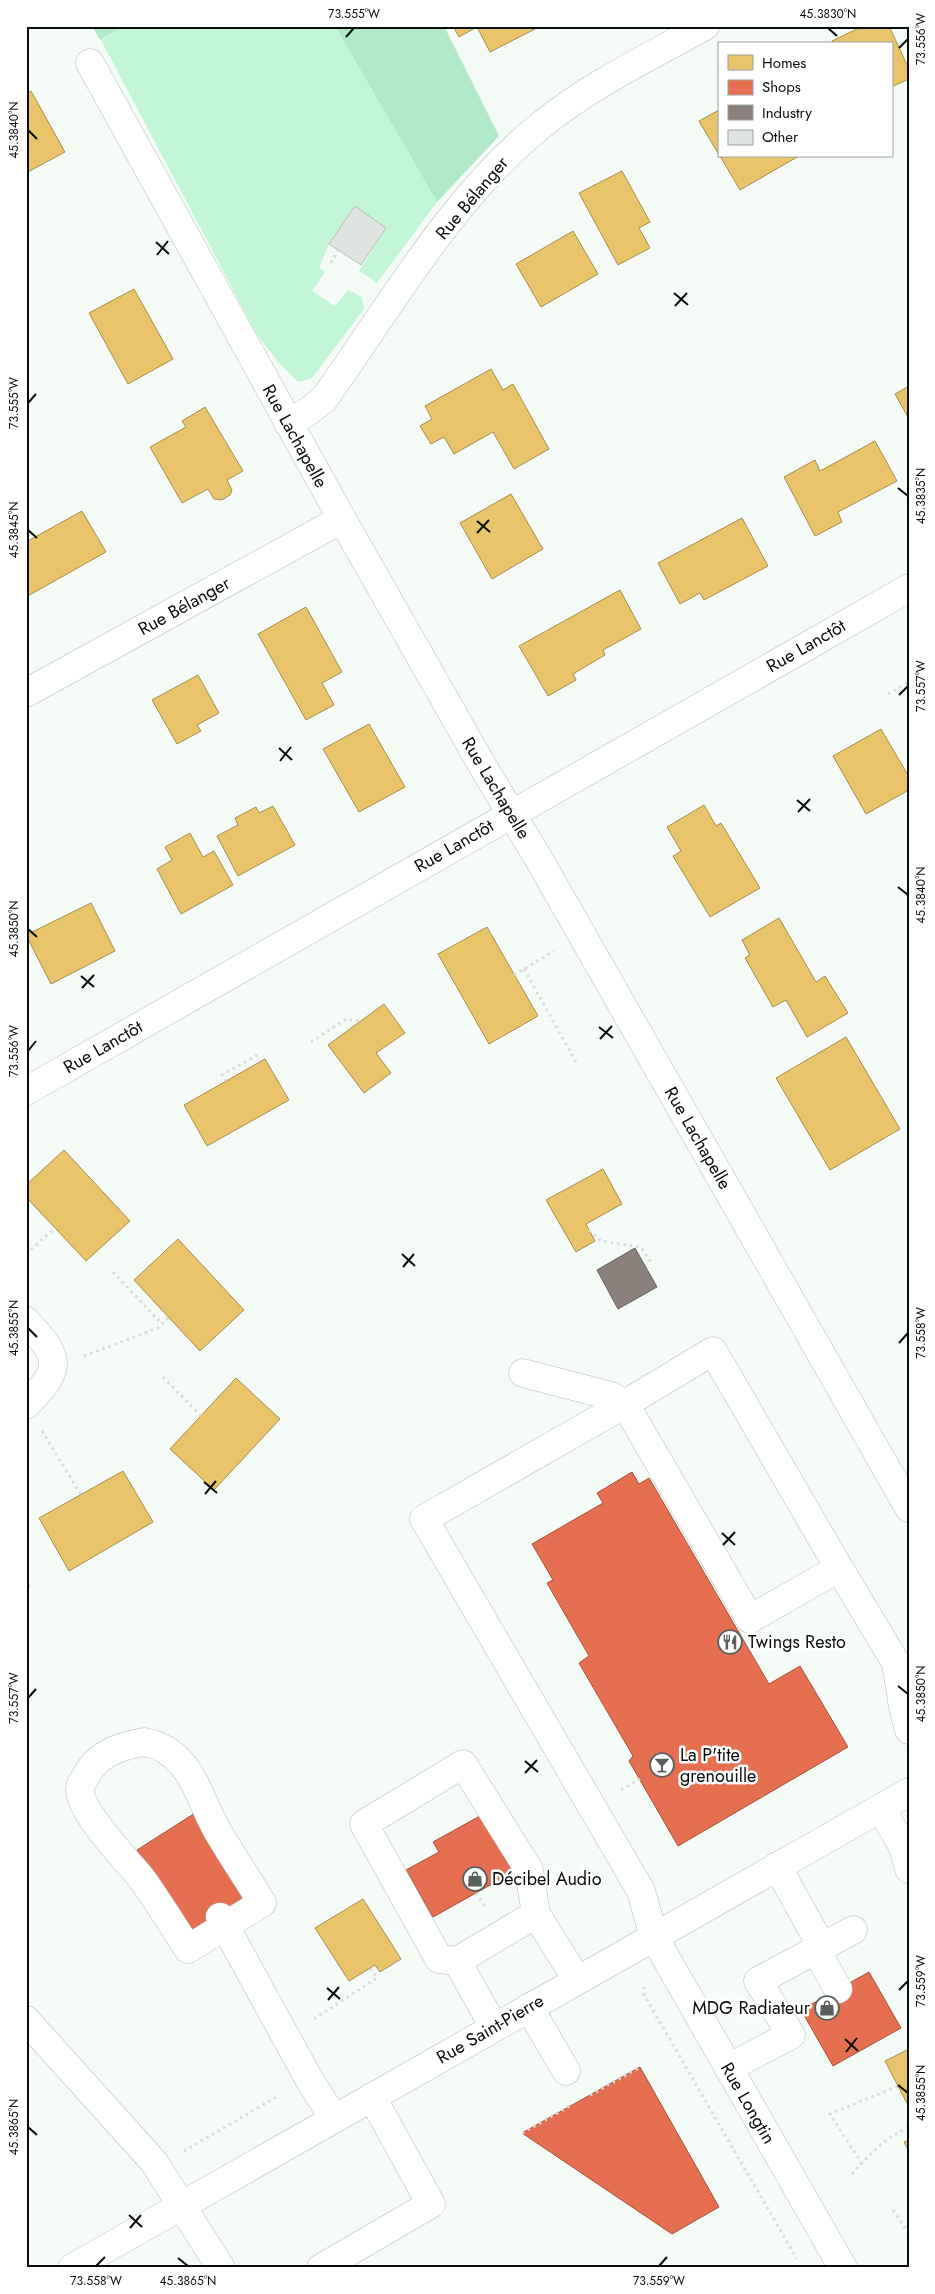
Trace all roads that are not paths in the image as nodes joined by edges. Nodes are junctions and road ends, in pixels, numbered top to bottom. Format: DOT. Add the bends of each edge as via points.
graph roads {
  1 [pos="705,26"];
  2 [pos="90,63"];
  3 [pos="288,423"];
  4 [pos="342,519"];
  5 [pos="909,588"];
  6 [pos="26,694"];
  7 [pos="511,814"];
  8 [pos="26,1090"];
  9 [pos="26,1321"];
  10 [pos="523,1372"];
  11 [pos="625,1404"];
  12 [pos="26,1405"];
  13 [pos="909,1508"];
  14 [pos="839,1568"];
  15 [pos="909,1730"];
  16 [pos="909,1792"];
  17 [pos="881,1808"];
  18 [pos="777,1866"];
  19 [pos="909,1869"];
  20 [pos="536,1914"];
  21 [pos="223,1921"];
  22 [pos="654,1937"];
  23 [pos="831,1942"];
  24 [pos="456,1961"];
  25 [pos="577,1980"];
  26 [pos="846,1985"];
  27 [pos="529,2007"];
  28 [pos="26,2020"];
  29 [pos="494,2027"];
  30 [pos="728,2068"];
  31 [pos="566,2071"];
  32 [pos="372,2097"];
  33 [pos="334,2119"];
  34 [pos="180,2205"];
  35 [pos="72,2268"];
  36 [pos="221,2268"];
  37 [pos="321,2268"];
  38 [pos="843,2268"];
  1 -- 3 [label="street, Rue Bélanger" via="571,104 512,151 453,215 324,399"];
  2 -- 3 [label="street, Rue Lachapelle"];
  3 -- 4 [label="street, Rue Lachapelle"];
  4 -- 6 [label="street, Rue Bélanger"];
  4 -- 7 [label="street, Rue Lachapelle"];
  5 -- 7 [label="street, Rue Lanctôt"];
  7 -- 8 [label="street, Rue Lanctôt"];
  7 -- 13 [label="street, Rue Lachapelle"];
  9 -- 12 [label="street" via="53,1354 54,1367 51,1376"];
  10 -- 11 [label="street" via="611,1396"];
  11 -- 14 [label="street" via="750,1619"];
  11 -- 14 [label="street" via="713,1351"];
  11 -- 22 [label="street, Rue Longtin" via="424,1519 641,1890"];
  14 -- 15 [label="street" via="896,1662"];
  16 -- 17 [label="street, Rue Saint-Pierre"];
  17 -- 18 [label="street, Rue Saint-Pierre"];
  17 -- 19 [label="street" via="903,1848"];
  18 -- 22 [label="street, Rue Saint-Pierre"];
  18 -- 23 [label="street"];
  20 -- 24 [label="street"];
  20 -- 24 [label="street" via="529,1870 463,1764 364,1824 439,1959"];
  20 -- 25 [label="street"];
  21 -- 21 [label="street" via="262,1903 217,1830 196,1783 177,1758 157,1745 144,1742 113,1751 95,1762 80,1787 81,1797 94,1821 142,1880 188,1949"];
  21 -- 33 [label="street"];
  22 -- 25 [label="street, Rue Saint-Pierre"];
  22 -- 30 [label="street, Rue Longtin"];
  23 -- 26 [label="street"];
  23 -- 30 [label="street" via="758,1981 791,2034"];
  24 -- 29 [label="street"];
  25 -- 27 [label="street, Rue Saint-Pierre"];
  27 -- 29 [label="street, Rue Saint-Pierre"];
  27 -- 31 [label="street"];
  28 -- 34 [label="street" via="157,2166"];
  29 -- 32 [label="street, Rue Saint-Pierre"];
  30 -- 38 [label="street, Rue Longtin"];
  32 -- 33 [label="street, Rue Saint-Pierre"];
  32 -- 37 [label="street" via="431,2204"];
  33 -- 34 [label="street, Rue Saint-Pierre"];
  34 -- 35 [label="street, Rue Saint-Pierre"];
  34 -- 36 [label="street"];
}
